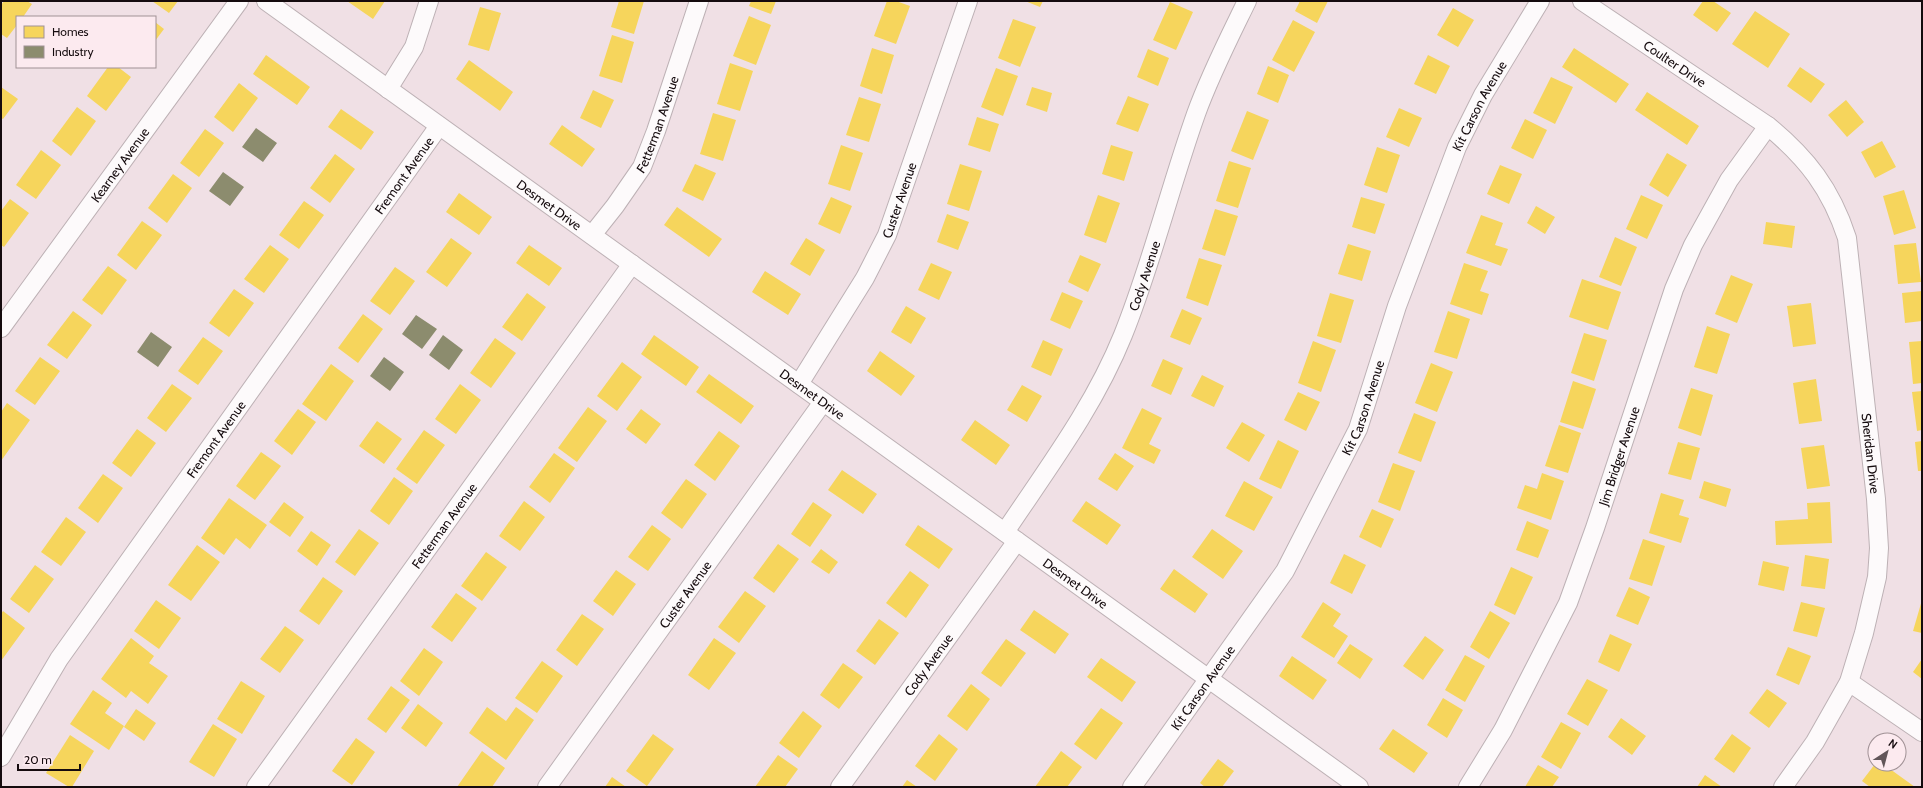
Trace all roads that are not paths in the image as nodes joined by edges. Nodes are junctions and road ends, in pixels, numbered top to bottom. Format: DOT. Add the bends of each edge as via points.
graph roads {
  1 [pos="238,1"];
  2 [pos="266,1"];
  3 [pos="429,1"];
  4 [pos="699,1"];
  5 [pos="968,1"];
  6 [pos="1247,1"];
  7 [pos="1540,1"];
  8 [pos="1582,1"];
  9 [pos="388,89"];
  10 [pos="439,126"];
  11 [pos="1768,126"];
  12 [pos="592,235"];
  13 [pos="632,264"];
  14 [pos="1,328"];
  15 [pos="799,384"];
  16 [pos="823,402"];
  17 [pos="1011,537"];
  18 [pos="1209,679"];
  19 [pos="1849,682"];
  20 [pos="1922,732"];
  21 [pos="1,757"];
  22 [pos="256,787"];
  23 [pos="547,787"];
  24 [pos="840,787"];
  25 [pos="1132,787"];
  26 [pos="1359,787"];
  27 [pos="1468,787"];
  28 [pos="1783,787"];
  1 -- 14 [label="street, Kearney Avenue"];
  2 -- 9 [label="street, Desmet Drive"];
  3 -- 9 [label="street" via="414,47"];
  4 -- 12 [label="street, Fetterman Avenue" via="642,167"];
  5 -- 15 [label="street, Custer Avenue" via="887,235 865,278"];
  6 -- 17 [label="street, Cody Avenue" via="1197,113 1141,287 1122,336 1081,418"];
  7 -- 18 [label="street, Kit Carson Avenue" via="1483,95 1458,147 1397,306 1358,429 1285,571"];
  8 -- 11 [label="street, Coulter Drive"];
  9 -- 10 [label="street, Desmet Drive"];
  10 -- 12 [label="street, Desmet Drive"];
  10 -- 21 [label="street, Fremont Avenue" via="59,659"];
  11 -- 19 [label="street, Sheridan Drive" via="1810,165 1840,215 1847,238 1876,499 1879,548 1876,577 1864,633"];
  11 -- 27 [label="street, Jim Bridger Avenue" via="1729,180 1693,244 1674,289 1568,603 1503,730"];
  12 -- 13 [label="street, Desmet Drive"];
  13 -- 15 [label="street, Desmet Drive"];
  13 -- 22 [label="street, Fetterman Avenue"];
  15 -- 16 [label="street, Desmet Drive"];
  16 -- 17 [label="street, Desmet Drive"];
  16 -- 23 [label="street, Custer Avenue"];
  17 -- 18 [label="street, Desmet Drive"];
  17 -- 24 [label="street, Cody Avenue"];
  18 -- 25 [label="street, Kit Carson Avenue"];
  18 -- 26 [label="street, Desmet Drive"];
  19 -- 20 [label="street"];
  19 -- 28 [label="street, Sheridan Drive" via="1815,742"];
}
